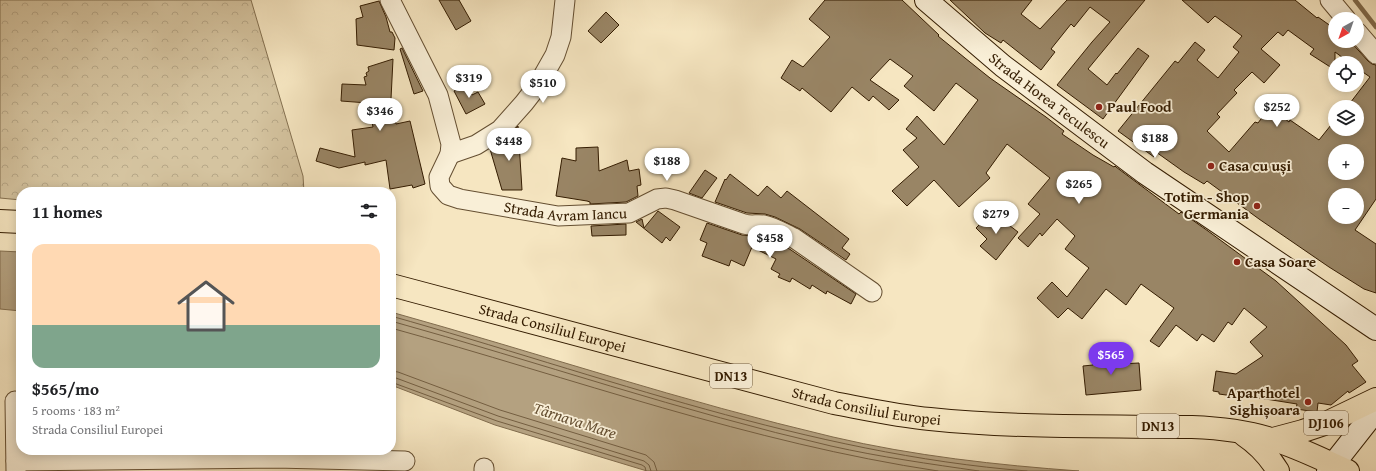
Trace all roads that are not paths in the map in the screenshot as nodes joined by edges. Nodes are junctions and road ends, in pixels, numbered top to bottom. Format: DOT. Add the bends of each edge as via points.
graph roads {
  1 [pos="390,0"];
  2 [pos="565,0"];
  3 [pos="926,0"];
  4 [pos="1330,0"];
  5 [pos="1340,12"];
  6 [pos="1364,40"];
  7 [pos="1376,54"];
  8 [pos="450,154"];
  9 [pos="0,221"];
  10 [pos="16,222"];
  11 [pos="396,286"];
  12 [pos="872,292"];
  13 [pos="1376,330"];
  14 [pos="1376,399"];
  15 [pos="15,402"];
  16 [pos="1376,410"];
  17 [pos="1238,431"];
  18 [pos="1273,439"];
  19 [pos="405,461"];
  20 [pos="275,465"];
  21 [pos="16,466"];
  22 [pos="1336,469"];
  23 [pos="1278,471"];
  1 -- 8 [label="street" via="438,95 451,144"];
  2 -- 8 [label="street" via="561,37 555,55 538,86 500,130 476,145"];
  3 -- 13 [label="street, Strada Horea Teculescu" via="1003,66 1138,168"];
  4 -- 5 [label="street"];
  6 -- 7 [label="street"];
  8 -- 12 [label="street, Strada Avram Iancu" via="439,177 440,186 448,195 460,199 558,216 629,213 658,199 671,199 744,224 764,225 786,234"];
  9 -- 10 [label="highway"];
  11 -- 17 [label="highway, Strada Consiliul Europei / DN13" via="834,403 885,413 1004,424 1192,427"];
  14 -- 18 [label="highway, DJ106" via="1324,424"];
  15 -- 21 [label="street"];
  16 -- 22 [label="street, DJ106"];
  17 -- 18 [label="highway, Strada Consiliul Europei / DN13"];
  17 -- 23 [label="highway" via="1255,442"];
  18 -- 22 [label="highway, Strada Consiliul Europei / DN13"];
  19 -- 20 [label="street"];
  20 -- 21 [label="street"];
}
